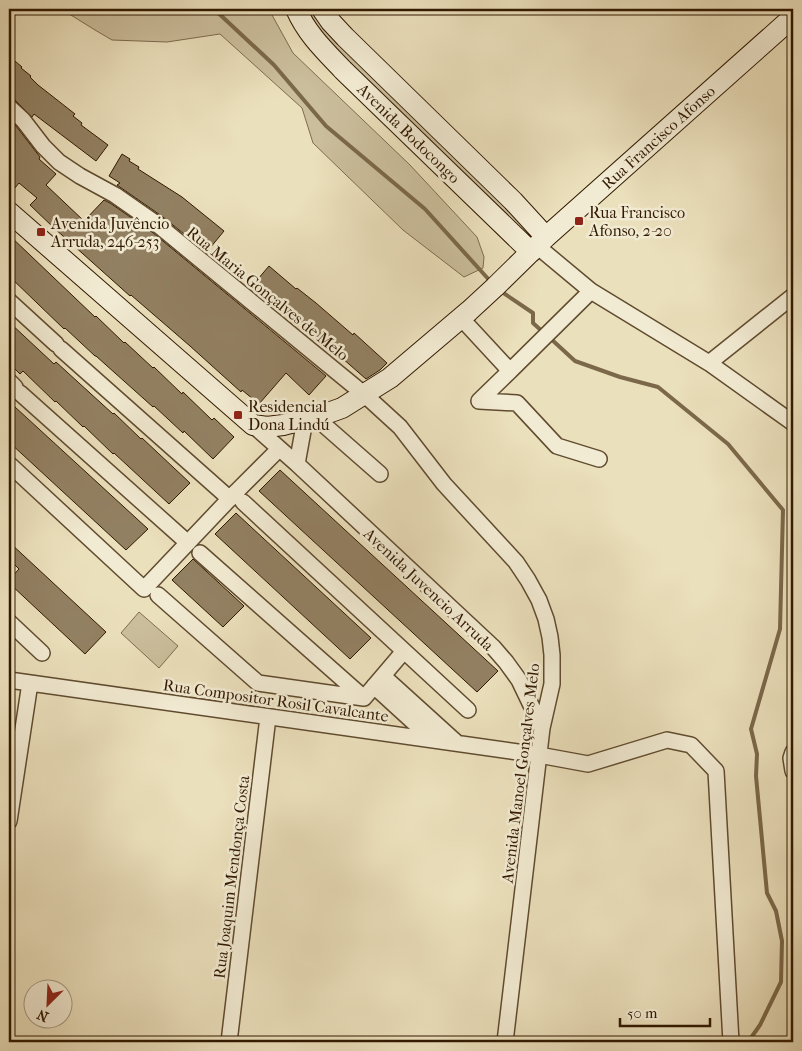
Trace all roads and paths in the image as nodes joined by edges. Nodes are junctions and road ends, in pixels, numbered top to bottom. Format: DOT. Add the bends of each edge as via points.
graph roads {
  1 [pos="296,9"];
  2 [pos="322,9"];
  3 [pos="793,17"];
  4 [pos="9,107"];
  5 [pos="9,212"];
  6 [pos="538,245"];
  7 [pos="591,290"];
  8 [pos="793,296"];
  9 [pos="9,301"];
  10 [pos="461,318"];
  11 [pos="709,363"];
  12 [pos="510,371"];
  13 [pos="15,387"];
  14 [pos="365,395"];
  15 [pos="310,418"];
  16 [pos="793,423"];
  17 [pos="253,425"];
  18 [pos="276,445"];
  19 [pos="599,459"];
  20 [pos="9,464"];
  21 [pos="297,464"];
  22 [pos="380,474"];
  23 [pos="237,497"];
  24 [pos="194,548"];
  25 [pos="158,595"];
  26 [pos="9,622"];
  27 [pos="404,651"];
  28 [pos="42,653"];
  29 [pos="9,680"];
  30 [pos="379,681"];
  31 [pos="30,683"];
  32 [pos="364,698"];
  33 [pos="468,710"];
  34 [pos="268,716"];
  35 [pos="542,728"];
  36 [pos="432,740"];
  37 [pos="457,743"];
  38 [pos="793,752"];
  39 [pos="539,755"];
  40 [pos="793,771"];
  41 [pos="9,821"];
  42 [pos="229,1042"];
  43 [pos="505,1042"];
  44 [pos="731,1042"];
  1 -- 6 [label="street, Avenida Bodocongo" via="314,40 343,70"];
  2 -- 6 [label="street, Avenida Bodocongo" via="344,37 513,201"];
  3 -- 6 [label="street, Rua Francisco Afonso"];
  4 -- 14 [label="street, Rua Maria Gonçalves de Melo" via="60,162 158,225"];
  5 -- 17 [label="street"];
  6 -- 7 [label="street, Avenida Bodocongo"];
  6 -- 10 [label="street, Rua Francisco Afonso"];
  7 -- 11 [label="street, Avenida Bodocongo"];
  7 -- 12 [label="street"];
  8 -- 11 [label="street"];
  9 -- 23 [label="street"];
  10 -- 12 [label="street"];
  10 -- 14 [label="street, Rua Francisco Afonso"];
  11 -- 16 [label="street, Avenida Bodocongo"];
  12 -- 19 [label="street" via="479,402 517,403 557,446"];
  13 -- 24 [label="street"];
  14 -- 15 [label="street, Rua Francisco Afonso" via="342,408"];
  14 -- 35 [label="street, Avenida Manoel Gonçalves Melo" via="400,427 444,484 516,562 540,600 552,655 552,684"];
  15 -- 17 [label="street, Rua Francisco Afonso" via="267,427"];
  15 -- 21 [label="street"];
  15 -- 22 [label="street"];
  17 -- 18 [label="street, Avenida Juvencio Arruda"];
  18 -- 21 [label="street, Avenida Juvencio Arruda"];
  18 -- 23 [label="street"];
  20 -- 24 [label="street" via="144,590"];
  21 -- 35 [label="street, Avenida Juvencio Arruda" via="493,647 519,680"];
  23 -- 24 [label="street"];
  23 -- 27 [label="street"];
  24 -- 32 [label="street"];
  25 -- 32 [label="street" via="258,683"];
  26 -- 28 [label="street"];
  27 -- 30 [label="street"];
  27 -- 33 [label="street"];
  29 -- 31 [label="street, Rua Compositor Rosil Cavalcante"];
  30 -- 32 [label="street"];
  30 -- 36 [label="street"];
  30 -- 37 [label="street"];
  31 -- 34 [label="street, Rua Compositor Rosil Cavalcante"];
  31 -- 41 [label="street"];
  34 -- 36 [label="street, Rua Compositor Rosil Cavalcante"];
  34 -- 42 [label="street, Rua Joaquim Mendonça Costa"];
  35 -- 39 [label="street, Avenida Manoel Gonçalves Melo"];
  36 -- 37 [label="street, Rua Compositor Rosil Cavalcante"];
  37 -- 39 [label="street, Rua Compositor Rosil Cavalcante"];
  38 -- 40 [label="street"];
  39 -- 43 [label="street, Avenida Manoel Gonçalves Melo"];
  39 -- 44 [label="street, Rua Compositor Rosil Cavalcante" via="588,764 667,740 691,745 716,771"];
}
